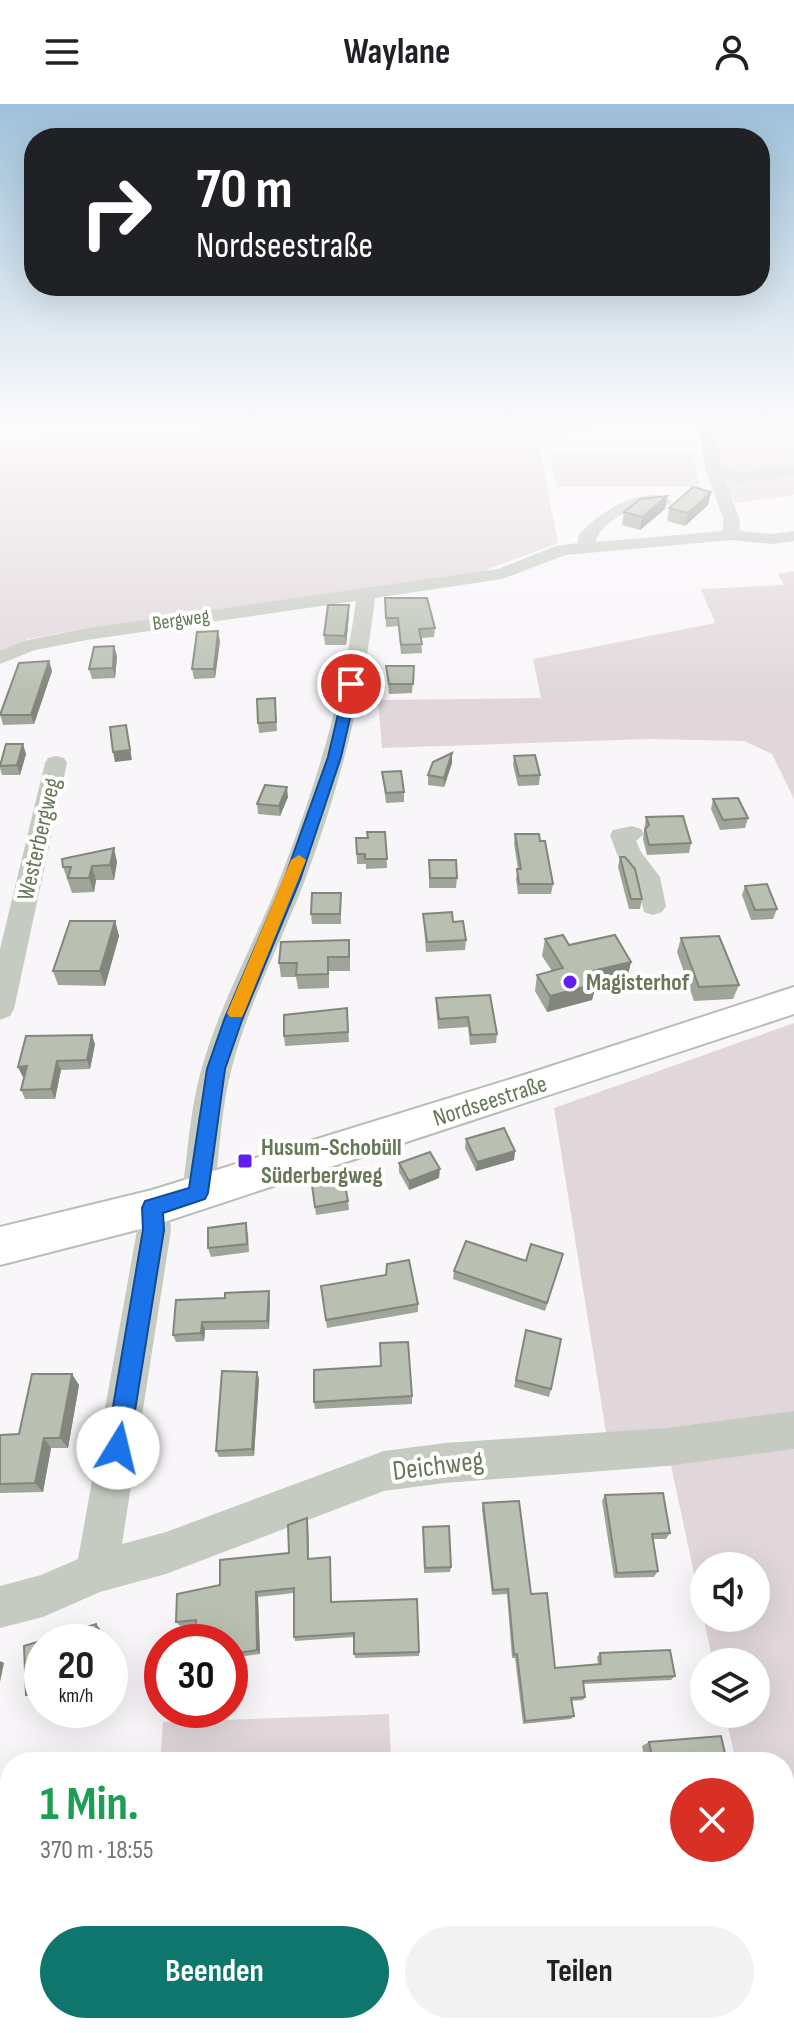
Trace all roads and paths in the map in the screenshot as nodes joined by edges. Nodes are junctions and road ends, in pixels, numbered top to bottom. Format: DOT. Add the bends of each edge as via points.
graph roads {
  1 [pos="610,516"];
  2 [pos="730,516"];
  3 [pos="732,535"];
  4 [pos="794,536"];
  5 [pos="587,548"];
  6 [pos="366,593"];
  7 [pos="0,658"];
  8 [pos="56,763"];
  9 [pos="632,834"];
  10 [pos="653,906"];
  11 [pos="794,1000"];
  12 [pos="0,1009"];
  13 [pos="198,1193"];
  14 [pos="152,1208"];
  15 [pos="0,1246"];
  16 [pos="794,1430"];
  17 [pos="97,1572"];
  18 [pos="0,1607"];
  1 -- 5 [label="street" via="587,536"];
  2 -- 3 [label="street"];
  3 -- 4 [label="street, Bergweg"];
  3 -- 5 [label="street, Bergweg"];
  5 -- 6 [label="street, Bergweg" via="562,550 502,574"];
  6 -- 7 [label="street, Bergweg" via="87,634 30,645"];
  6 -- 13 [label="street" via="361,642 335,757 216,1069"];
  8 -- 12 [label="street, Westerbergweg"];
  9 -- 10 [label="street" via="622,835 647,877"];
  11 -- 13 [label="main road, Nordseestraße"];
  13 -- 14 [label="main road, Nordseestraße"];
  14 -- 15 [label="main road, Nordseestraße"];
  14 -- 17 [label="street" via="154,1230"];
  16 -- 17 [label="street, Deichweg" via="667,1447 384,1471 166,1553"];
  17 -- 18 [label="street, Deichweg" via="43,1596"];
}
